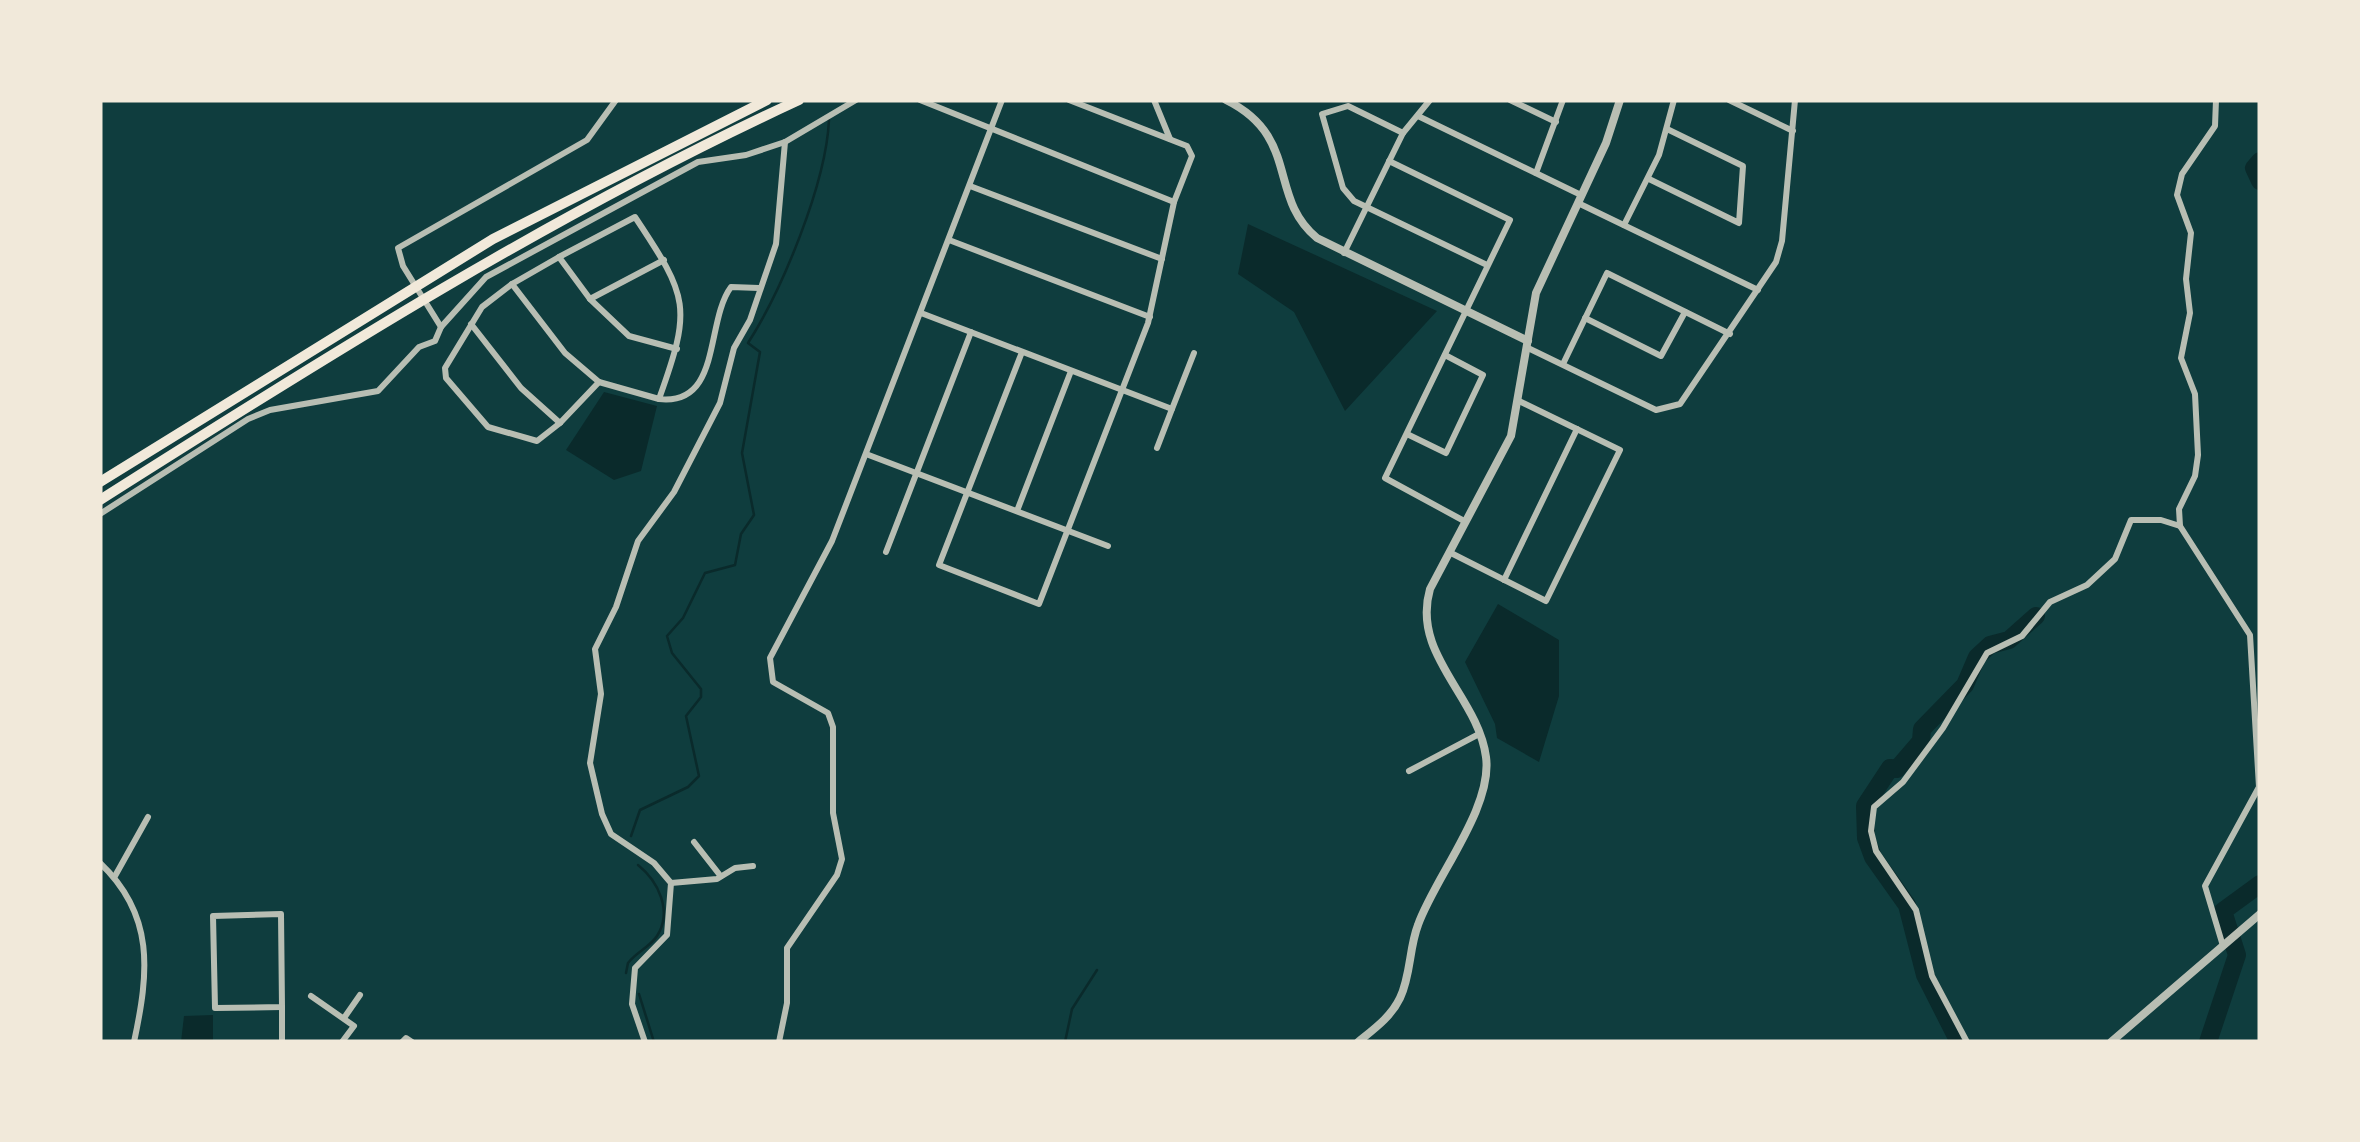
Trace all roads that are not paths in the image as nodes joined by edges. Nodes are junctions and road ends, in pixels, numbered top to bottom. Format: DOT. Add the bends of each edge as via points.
graph roads {
  1 [pos="616,100"];
  2 [pos="767,100"];
  3 [pos="799,100"];
  4 [pos="856,100"];
  5 [pos="920,100"];
  6 [pos="1002,100"];
  7 [pos="1069,100"];
  8 [pos="1154,100"];
  9 [pos="1226,100"];
  10 [pos="1430,100"];
  11 [pos="1510,100"];
  12 [pos="1563,100"];
  13 [pos="1620,100"];
  14 [pos="1674,100"];
  15 [pos="1729,100"];
  16 [pos="1795,100"];
  17 [pos="2216,100"];
  18 [pos="1418,116"];
  19 [pos="1556,122"];
  20 [pos="1667,129"];
  21 [pos="990,131"];
  22 [pos="1793,131"];
  23 [pos="1404,133"];
  24 [pos="1170,139"];
  25 [pos="785,142"];
  26 [pos="1389,161"];
  27 [pos="1536,172"];
  28 [pos="1649,180"];
  29 [pos="970,186"];
  30 [pos="1580,199"];
  31 [pos="1174,202"];
  32 [pos="1367,207"];
  33 [pos="1624,225"];
  34 [pos="949,240"];
  35 [pos="532,252"];
  36 [pos="1344,253"];
  37 [pos="559,258"];
  38 [pos="1162,259"];
  39 [pos="664,260"];
  40 [pos="1488,266"];
  41 [pos="540,267"];
  42 [pos="512,284"];
  43 [pos="759,288"];
  44 [pos="1758,290"];
  45 [pos="590,299"];
  46 [pos="1466,311"];
  47 [pos="1685,312"];
  48 [pos="921,313"];
  49 [pos="1150,317"];
  50 [pos="1585,318"];
  51 [pos="471,324"];
  52 [pos="440,327"];
  53 [pos="971,332"];
  54 [pos="1730,334"];
  55 [pos="1528,344"];
  56 [pos="677,349"];
  57 [pos="1022,352"];
  58 [pos="1194,353"];
  59 [pos="1445,355"];
  60 [pos="1563,364"];
  61 [pos="1072,371"];
  62 [pos="599,382"];
  63 [pos="1122,390"];
  64 [pos="659,399"];
  65 [pos="1519,400"];
  66 [pos="1172,409"];
  67 [pos="560,423"];
  68 [pos="1578,429"];
  69 [pos="1407,434"];
  70 [pos="1157,448"];
  71 [pos="866,454"];
  72 [pos="917,473"];
  73 [pos="100,482"];
  74 [pos="967,492"];
  75 [pos="100,500"];
  76 [pos="1016,511"];
  77 [pos="100,514"];
  78 [pos="1466,522"];
  79 [pos="2180,526"];
  80 [pos="1068,531"];
  81 [pos="1108,546"];
  82 [pos="886,552"];
  83 [pos="1449,552"];
  84 [pos="1504,580"];
  85 [pos="1479,734"];
  86 [pos="1409,771"];
  87 [pos="148,817"];
  88 [pos="694,842"];
  89 [pos="100,863"];
  90 [pos="753,866"];
  91 [pos="719,874"];
  92 [pos="115,876"];
  93 [pos="671,884"];
  94 [pos="2260,914"];
  95 [pos="2227,943"];
  96 [pos="360,995"];
  97 [pos="312,996"];
  98 [pos="282,1007"];
  99 [pos="344,1018"];
  100 [pos="134,1042"];
  101 [pos="282,1042"];
  102 [pos="342,1042"];
  103 [pos="402,1042"];
  104 [pos="412,1042"];
  105 [pos="645,1042"];
  106 [pos="779,1042"];
  107 [pos="1358,1042"];
  108 [pos="1967,1042"];
  109 [pos="2112,1042"];
  1 -- 52 [label="street" via="587,140 398,248"];
  2 -- 73 [label="highway" via="493,240"];
  3 -- 75 [label="highway" via="501,252"];
  4 -- 25 [label="street"];
  5 -- 21 [label="street"];
  6 -- 21 [label="street"];
  7 -- 24 [label="street"];
  8 -- 24 [label="street"];
  9 -- 36 [label="street" via="1268,131 1308,231"];
  10 -- 18 [label="street"];
  11 -- 19 [label="street"];
  12 -- 19 [label="street"];
  13 -- 30 [label="street"];
  14 -- 20 [label="street"];
  15 -- 22 [label="street"];
  16 -- 22 [label="street"];
  17 -- 79 [label="street" via="2215,126 2182,174 2177,194 2192,233 2190,313 2181,358 2194,394 2198,455 2179,509"];
  18 -- 23 [label="street"];
  18 -- 27 [label="street"];
  19 -- 27 [label="street"];
  20 -- 28 [label="street"];
  20 -- 28 [label="street" via="1743,166 1739,223"];
  21 -- 29 [label="street"];
  21 -- 31 [label="street"];
  22 -- 44 [label="street" via="1780,251"];
  23 -- 26 [label="street"];
  23 -- 32 [label="street" via="1348,106 1322,114 1343,188"];
  24 -- 31 [label="street" via="1192,156"];
  25 -- 35 [label="street" via="698,162"];
  25 -- 43 [label="street" via="780,224"];
  26 -- 32 [label="street"];
  26 -- 40 [label="street" via="1510,220"];
  27 -- 30 [label="street"];
  28 -- 33 [label="street"];
  29 -- 34 [label="street"];
  29 -- 38 [label="street"];
  30 -- 33 [label="street"];
  30 -- 55 [label="street" via="1536,293"];
  31 -- 38 [label="street"];
  32 -- 36 [label="street"];
  32 -- 40 [label="street"];
  33 -- 44 [label="street"];
  34 -- 48 [label="street"];
  34 -- 49 [label="street"];
  35 -- 41 [label="street"];
  35 -- 52 [label="street" via="486,277"];
  36 -- 46 [label="street"];
  37 -- 39 [label="street" via="635,217"];
  37 -- 41 [label="street"];
  37 -- 45 [label="street"];
  38 -- 49 [label="street"];
  39 -- 45 [label="street"];
  39 -- 56 [label="street" via="684,322"];
  40 -- 46 [label="street"];
  41 -- 42 [label="street"];
  42 -- 51 [label="street"];
  42 -- 62 [label="street" via="565,353"];
  43 -- 64 [label="street" via="731,287 696,388 676,400"];
  43 -- 93 [label="street" via="720,403 674,492 638,541 595,650 602,694 590,763 602,814 611,834 654,863"];
  44 -- 54 [label="street"];
  45 -- 56 [label="street" via="629,336"];
  46 -- 55 [label="street"];
  46 -- 59 [label="street"];
  47 -- 50 [label="street" via="1662,356"];
  47 -- 50 [label="street" via="1607,273"];
  47 -- 54 [label="street"];
  48 -- 53 [label="street"];
  48 -- 71 [label="street"];
  49 -- 63 [label="street"];
  50 -- 60 [label="street"];
  51 -- 67 [label="street" via="521,388"];
  51 -- 67 [label="street" via="445,368 478,420 537,442"];
  52 -- 77 [label="street" via="435,341 419,348 378,391 270,410"];
  53 -- 57 [label="street"];
  53 -- 72 [label="street"];
  54 -- 60 [label="street" via="1688,397 1664,410"];
  55 -- 60 [label="street"];
  55 -- 65 [label="street"];
  56 -- 64 [label="street"];
  57 -- 61 [label="street"];
  57 -- 74 [label="street"];
  58 -- 66 [label="street"];
  59 -- 69 [label="street"];
  59 -- 69 [label="street" via="1484,374 1446,454"];
  61 -- 63 [label="street"];
  61 -- 76 [label="street"];
  62 -- 64 [label="street"];
  62 -- 67 [label="street"];
  63 -- 66 [label="street"];
  63 -- 80 [label="street"];
  65 -- 68 [label="street"];
  65 -- 78 [label="street" via="1505,450"];
  66 -- 70 [label="street"];
  68 -- 84 [label="street"];
  68 -- 84 [label="street" via="1620,450 1546,601"];
  69 -- 78 [label="street" via="1385,478"];
  71 -- 72 [label="street"];
  71 -- 106 [label="street" via="769,669 782,689 828,713 842,859 788,948"];
  72 -- 74 [label="street"];
  72 -- 82 [label="street"];
  74 -- 76 [label="street"];
  74 -- 80 [label="street" via="938,565 1038,604"];
  76 -- 80 [label="street"];
  78 -- 83 [label="street"];
  79 -- 95 [label="street" via="2250,635 2258,788 2205,886"];
  79 -- 108 [label="street" via="2131,520 2114,560 2087,585 2050,602 2022,636 1987,654 1903,782 1874,807 1876,851 1916,910 1932,976"];
  80 -- 81 [label="street"];
  83 -- 84 [label="street"];
  83 -- 85 [label="street" via="1428,596 1426,628"];
  85 -- 86 [label="street"];
  85 -- 107 [label="street" via="1486,760 1481,796 1420,920 1400,998"];
  87 -- 92 [label="street"];
  88 -- 91 [label="street"];
  89 -- 92 [label="street"];
  90 -- 91 [label="street"];
  91 -- 93 [label="street"];
  92 -- 100 [label="street" via="140,920 144,973"];
  93 -- 105 [label="street" via="667,935 640,960 631,990"];
  94 -- 95 [label="street"];
  95 -- 109 [label="street"];
  96 -- 99 [label="street"];
  97 -- 99 [label="street"];
  98 -- 98 [label="street" via="215,1008 213,916 281,914"];
  98 -- 101 [label="street"];
  99 -- 102 [label="street" via="354,1026"];
  103 -- 104 [label="street"];
}
